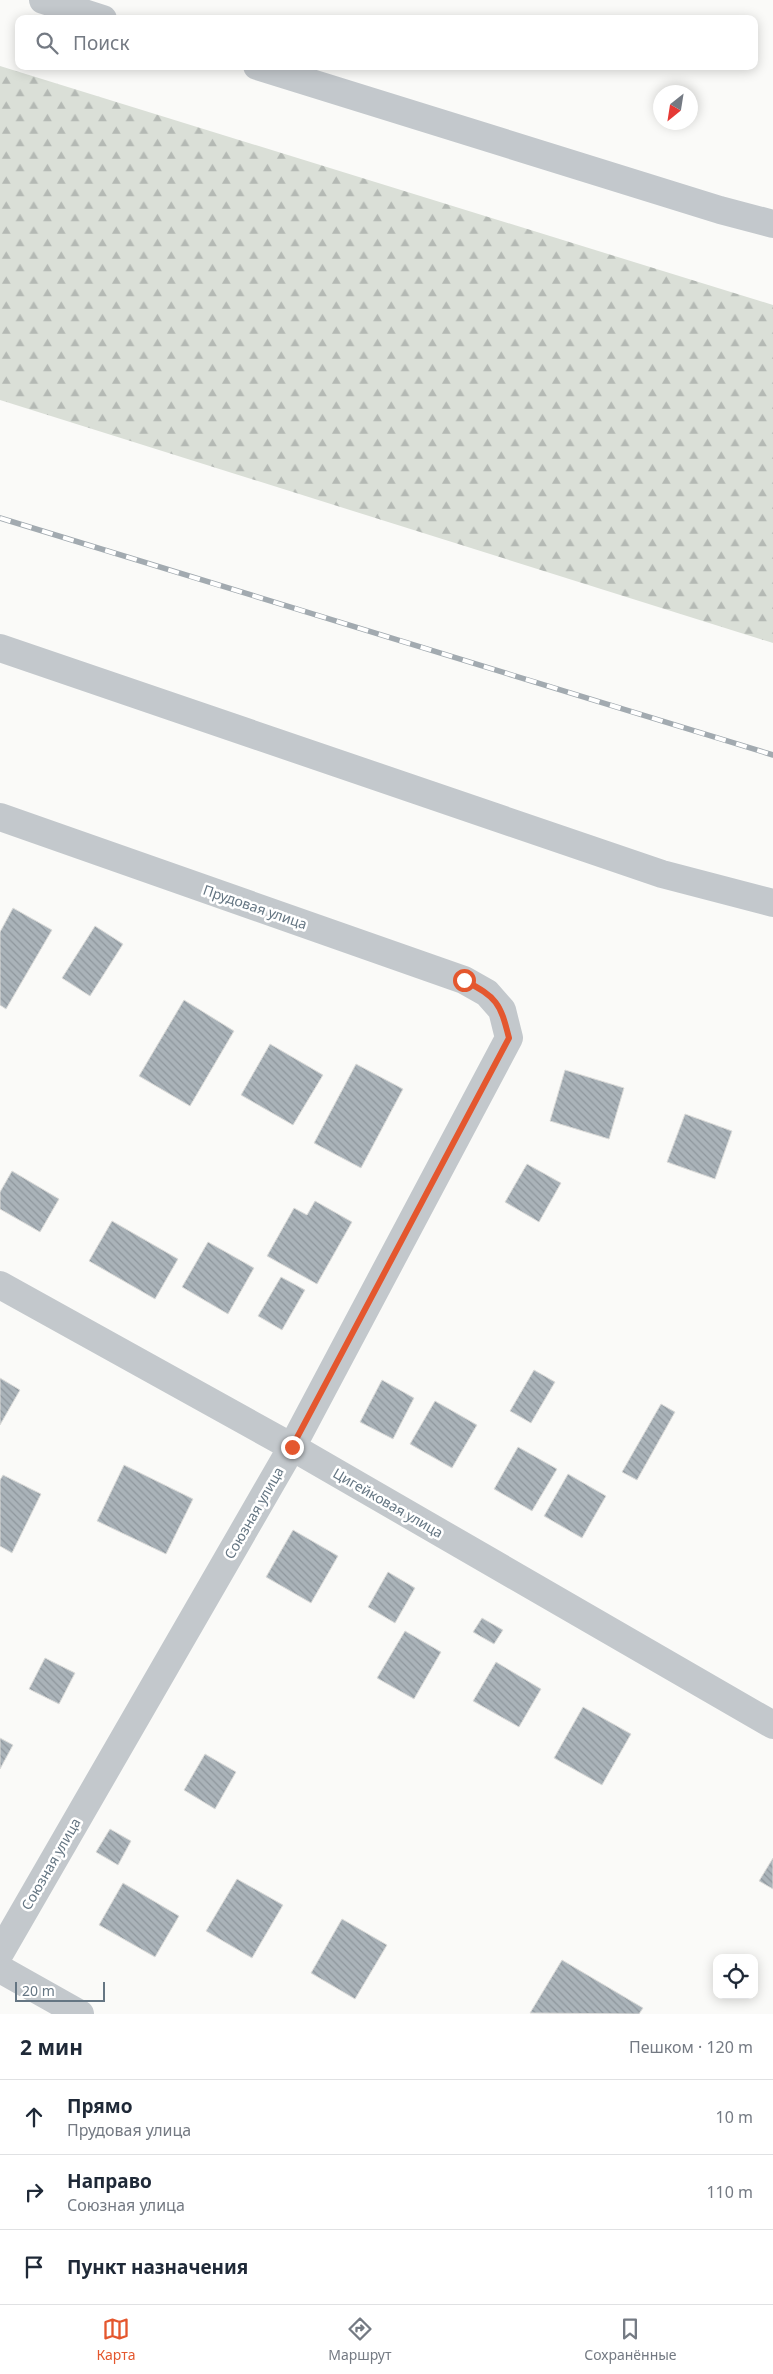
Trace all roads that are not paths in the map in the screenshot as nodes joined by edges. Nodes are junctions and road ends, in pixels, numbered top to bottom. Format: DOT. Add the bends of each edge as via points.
graph roads {
  1 [pos="43,0"];
  2 [pos="90,15"];
  3 [pos="270,70"];
  4 [pos="773,224"];
  5 [pos="0,648"];
  6 [pos="0,817"];
  7 [pos="773,903"];
  8 [pos="502,1010"];
  9 [pos="0,1285"];
  10 [pos="292,1447"];
  11 [pos="773,1725"];
  12 [pos="0,1953"];
  13 [pos="0,1969"];
  14 [pos="80,2014"];
  1 -- 2 [label="street"];
  3 -- 4 [label="street"];
  5 -- 7 [label="street" via="652,871"];
  6 -- 8 [label="street, Прудовая улица" via="464,980 487,993"];
  8 -- 10 [label="street, Союзная улица" via="509,1038"];
  9 -- 10 [label="street, Цигейковая улица"];
  10 -- 11 [label="street, Цигейковая улица"];
  10 -- 12 [label="street, Союзная улица"];
  13 -- 14 [label="street"];
}
